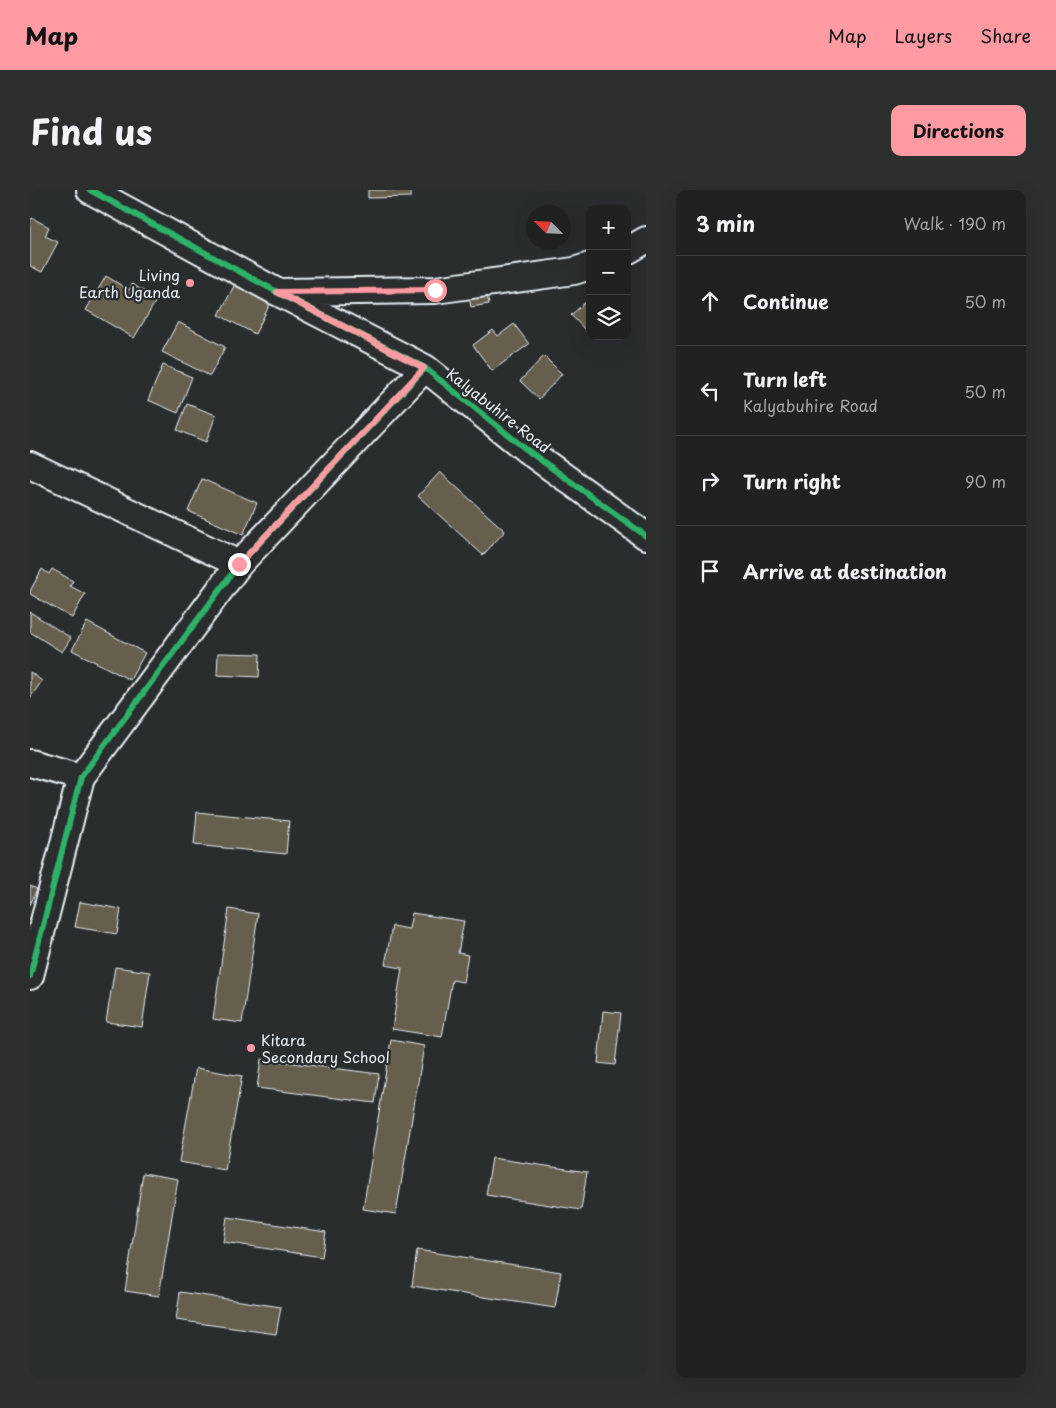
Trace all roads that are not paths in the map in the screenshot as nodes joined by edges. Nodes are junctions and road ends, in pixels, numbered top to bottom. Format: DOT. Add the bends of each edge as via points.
graph roads {
  1 [pos="90,190"];
  2 [pos="646,240"];
  3 [pos="629,250"];
  4 [pos="586,267"];
  5 [pos="277,292"];
  6 [pos="424,368"];
  7 [pos="30,466"];
  8 [pos="641,524"];
  9 [pos="239,564"];
  10 [pos="30,764"];
  11 [pos="81,777"];
  12 [pos="30,976"];
  1 -- 5 [label="street, Kalyabuhire Road"];
  2 -- 3 [label="street"];
  4 -- 5 [label="street" via="435,290"];
  5 -- 6 [label="street, Kalyabuhire Road"];
  6 -- 8 [label="street, Kalyabuhire Road" via="528,450"];
  6 -- 9 [label="street"];
  7 -- 9 [label="street"];
  9 -- 11 [label="street"];
  10 -- 11 [label="street"];
  11 -- 12 [label="street"];
}
